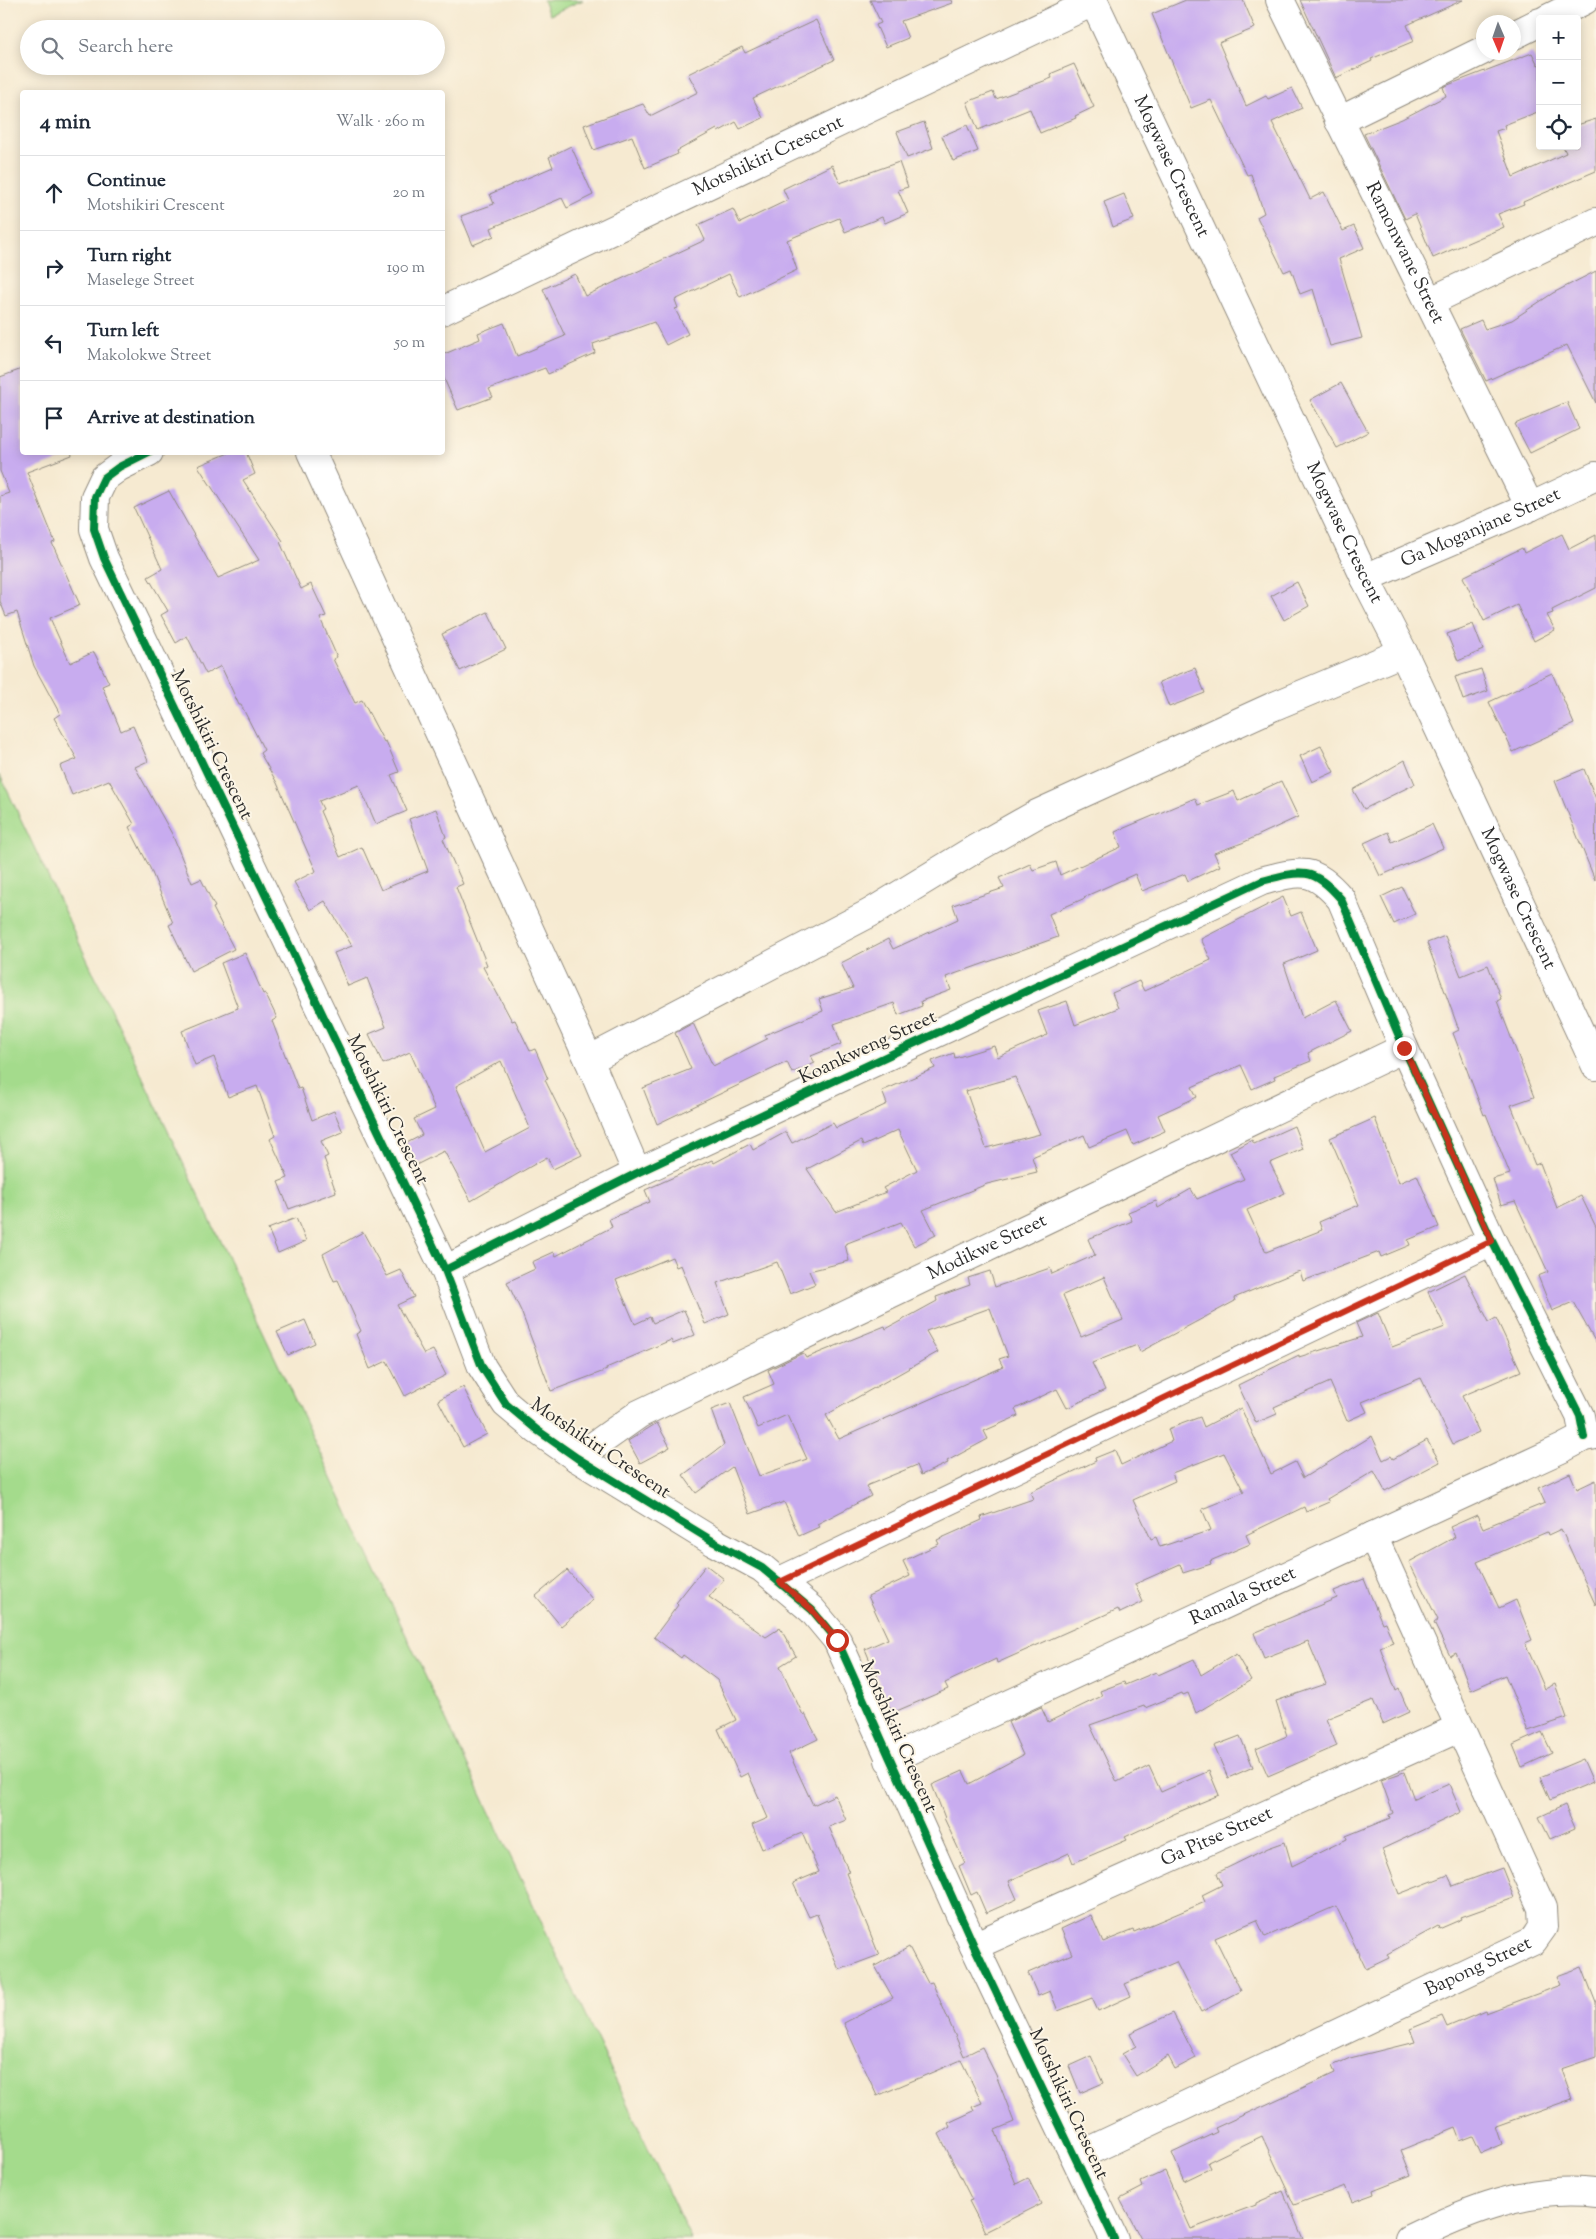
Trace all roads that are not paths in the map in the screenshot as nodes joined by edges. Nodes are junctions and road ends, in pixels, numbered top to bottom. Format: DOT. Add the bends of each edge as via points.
graph roads {
  1 [pos="1280,0"];
  2 [pos="1585,0"];
  3 [pos="1093,1"];
  4 [pos="1555,15"];
  5 [pos="1536,24"];
  6 [pos="1521,32"];
  7 [pos="1476,54"];
  8 [pos="1340,121"];
  9 [pos="1596,222"];
  10 [pos="1429,302"];
  11 [pos="445,310"];
  12 [pos="143,455"];
  13 [pos="312,455"];
  14 [pos="1596,476"];
  15 [pos="1530,508"];
  16 [pos="1365,578"];
  17 [pos="1403,652"];
  18 [pos="1404,1048"];
  19 [pos="589,1060"];
  20 [pos="1596,1066"];
  21 [pos="637,1173"];
  22 [pos="1492,1241"];
  23 [pos="445,1270"];
  24 [pos="1590,1436"];
  25 [pos="577,1458"];
  26 [pos="1373,1536"];
  27 [pos="780,1582"];
  28 [pos="1459,1728"];
  29 [pos="890,1760"];
  30 [pos="974,1946"];
  31 [pos="1076,2157"];
  32 [pos="1596,2193"];
  33 [pos="1114,2239"];
  34 [pos="1409,2239"];
  1 -- 8 [label="street, Ramonwane Street"];
  2 -- 4 [label="street"];
  3 -- 11 [label="street, Motshikiri Crescent"];
  3 -- 16 [label="street, Mogwase Crescent"];
  5 -- 6 [label="street"];
  7 -- 8 [label="street"];
  8 -- 10 [label="street, Ramonwane Street"];
  9 -- 10 [label="street"];
  10 -- 15 [label="street, Ramonwane Street"];
  12 -- 23 [label="street, Motshikiri Crescent" via="104,478 95,497 94,529 104,558"];
  13 -- 19 [label="street"];
  14 -- 15 [label="street, Ga Moganjane Street"];
  15 -- 16 [label="street, Ga Moganjane Street"];
  16 -- 17 [label="street, Mogwase Crescent"];
  17 -- 19 [label="street" via="1272,707 1037,814 870,914"];
  17 -- 20 [label="street, Mogwase Crescent"];
  18 -- 21 [label="street, Koankweng Street" via="1342,899 1326,882 1310,873 1287,874 1262,881"];
  18 -- 22 [label="street"];
  18 -- 25 [label="street, Modikwe Street" via="639,1414"];
  19 -- 21 [label="street"];
  21 -- 23 [label="street, Koankweng Street"];
  22 -- 24 [label="street"];
  22 -- 27 [label="street"];
  23 -- 25 [label="street, Motshikiri Crescent" via="482,1367 506,1404"];
  24 -- 26 [label="street, Ramala Street"];
  25 -- 27 [label="street, Motshikiri Crescent" via="762,1568"];
  26 -- 28 [label="street, Bapong Street"];
  26 -- 29 [label="street, Ramala Street"];
  27 -- 29 [label="street, Motshikiri Crescent" via="812,1610 837,1640"];
  28 -- 30 [label="street, Ga Pitse Street"];
  28 -- 31 [label="street, Bapong Street" via="1542,1908 1543,1928 1533,1941"];
  29 -- 30 [label="street, Motshikiri Crescent"];
  30 -- 31 [label="street, Motshikiri Crescent"];
  31 -- 33 [label="street, Motshikiri Crescent"];
  32 -- 34 [label="street" via="1550,2192 1518,2196 1478,2208"];
}
